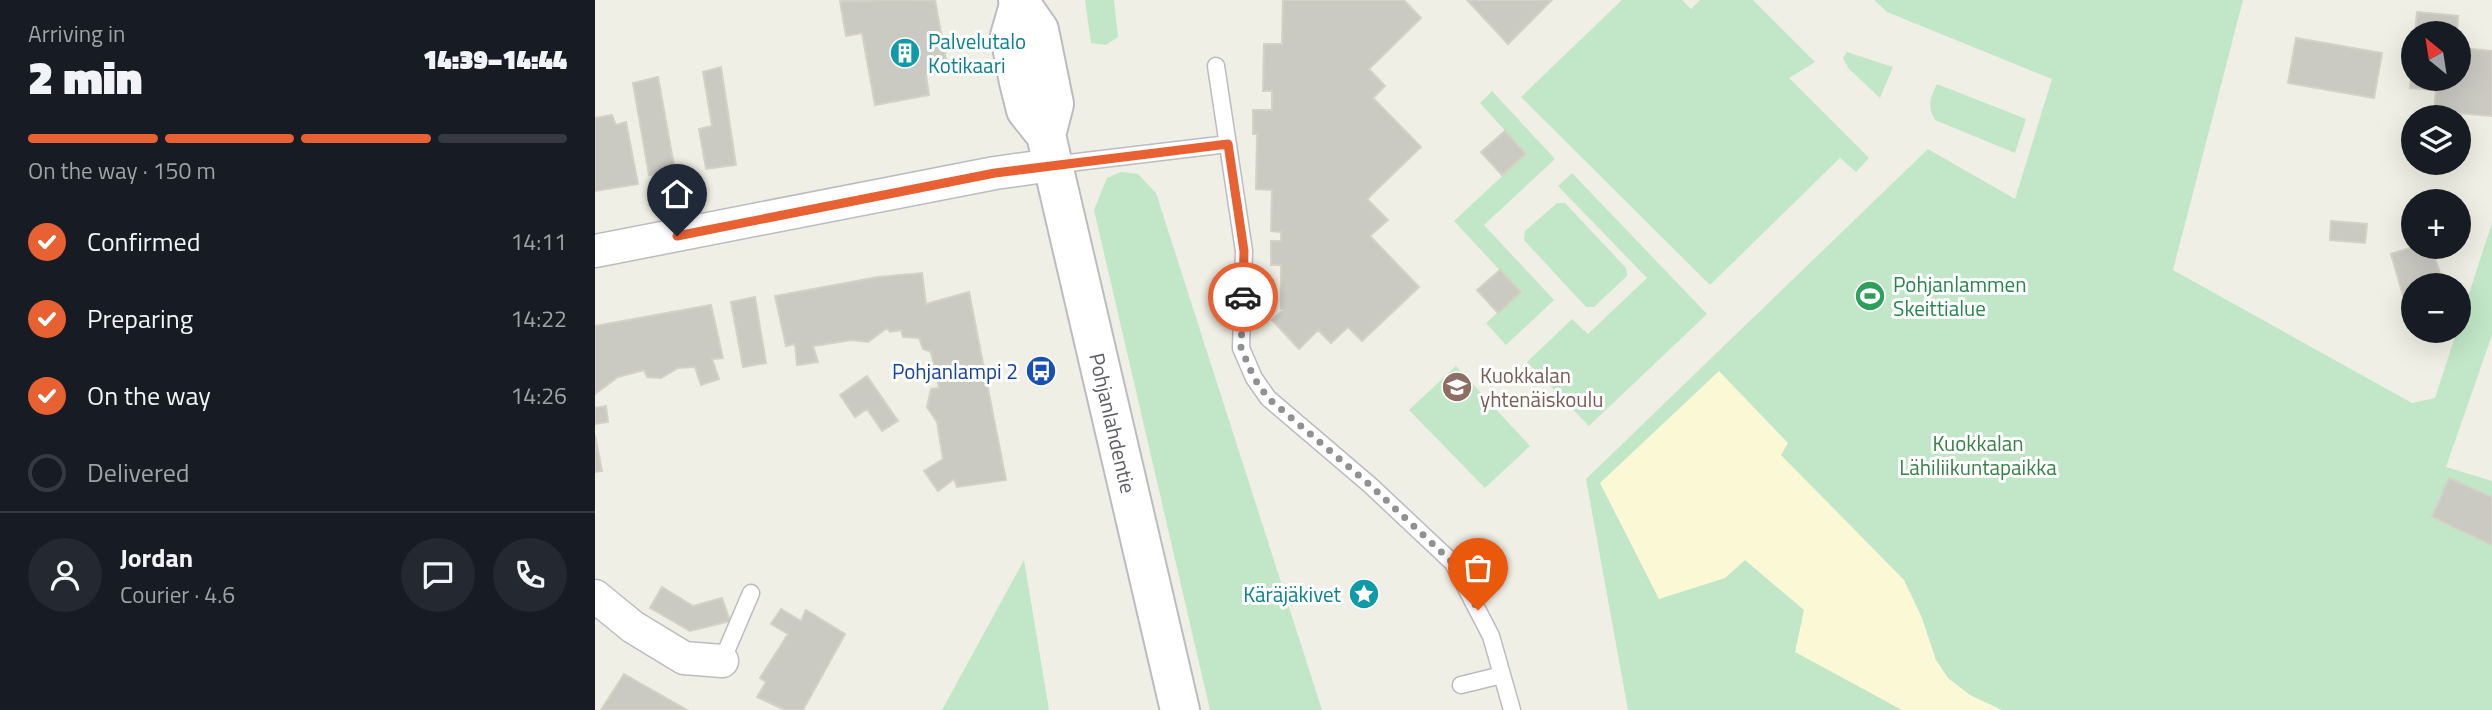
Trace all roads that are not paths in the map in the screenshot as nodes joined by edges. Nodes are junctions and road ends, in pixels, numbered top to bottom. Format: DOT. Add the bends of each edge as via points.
graph roads {
  1 [pos="1018,2"];
  2 [pos="1216,66"];
  3 [pos="1228,144"];
  4 [pos="1049,150"];
  5 [pos="595,251"];
  6 [pos="751,593"];
  7 [pos="595,596"];
  8 [pos="722,661"];
  9 [pos="1502,675"];
  10 [pos="1461,685"];
  11 [pos="1180,710"];
  12 [pos="1512,710"];
  1 -- 4 [label="main road, Pohjanlahdentie" via="1010,36 1019,82 1025,110"];
  2 -- 3 [label="lane"];
  3 -- 4 [label="lane"];
  3 -- 9 [label="lane" via="1244,251 1241,348 1254,378 1268,398 1453,563 1492,636"];
  4 -- 5 [label="street" via="995,173"];
  4 -- 11 [label="main road, Pohjanlahdentie"];
  6 -- 8 [label="lane"];
  7 -- 8 [label="street" via="633,627 684,658"];
  9 -- 10 [label="lane"];
  9 -- 12 [label="lane"];
}
